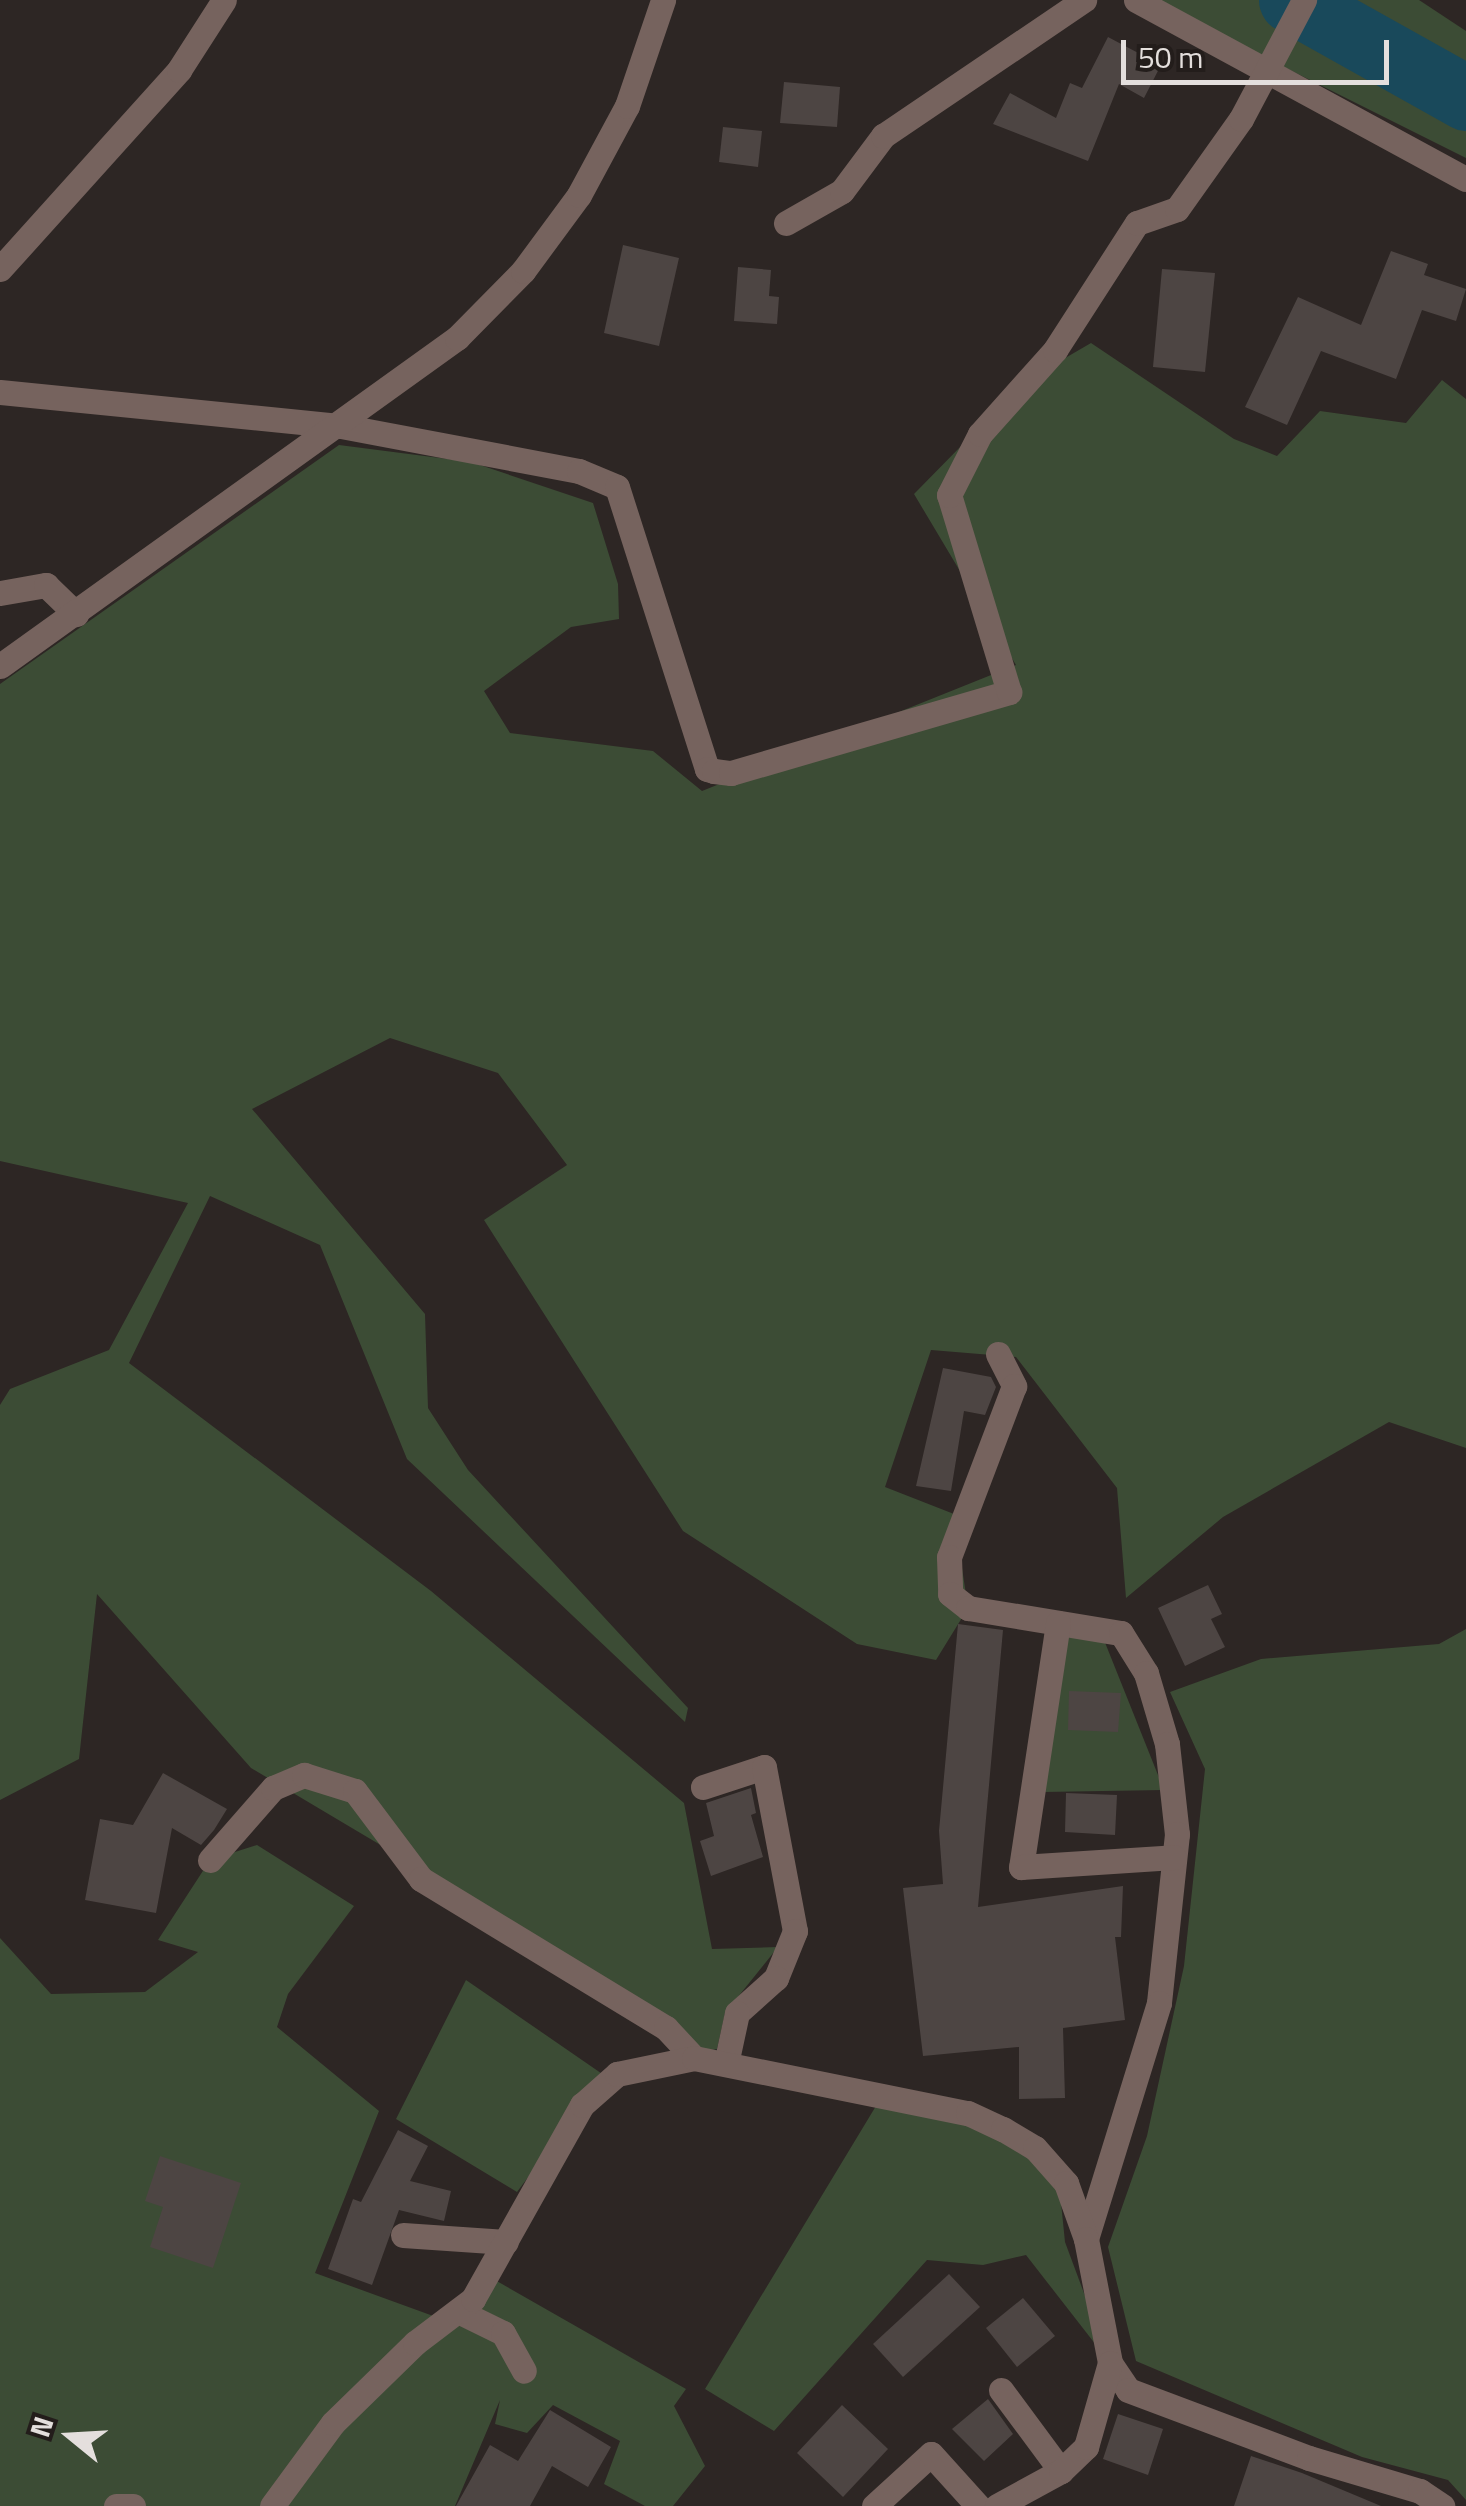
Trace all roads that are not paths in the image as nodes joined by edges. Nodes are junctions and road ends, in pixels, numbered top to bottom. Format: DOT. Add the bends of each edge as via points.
graph roads {
  1 [pos="224,0"];
  2 [pos="663,0"];
  3 [pos="1084,0"];
  4 [pos="1136,0"];
  5 [pos="1304,0"];
  6 [pos="1265,70"];
  7 [pos="1466,179"];
  8 [pos="786,223"];
  9 [pos="0,269"];
  10 [pos="0,392"];
  11 [pos="341,426"];
  12 [pos="0,593"];
  13 [pos="76,614"];
  14 [pos="0,666"];
  15 [pos="998,1354"];
  16 [pos="1058,1623"];
  17 [pos="704,1787"];
  18 [pos="1174,1857"];
  19 [pos="210,1860"];
  20 [pos="694,2058"];
  21 [pos="726,2064"];
  22 [pos="404,2235"];
  23 [pos="1086,2239"];
  24 [pos="506,2242"];
  25 [pos="458,2311"];
  26 [pos="1110,2364"];
  27 [pos="524,2371"];
  28 [pos="1002,2390"];
  29 [pos="1062,2471"];
  30 [pos="116,2506"];
  31 [pos="133,2506"];
  32 [pos="272,2506"];
  33 [pos="874,2506"];
  34 [pos="978,2506"];
  35 [pos="997,2506"];
  36 [pos="1442,2506"];
  1 -- 9 [label="street" via="179,70"];
  2 -- 11 [label="street" via="627,106 578,195 522,271 456,338"];
  3 -- 8 [label="street" via="883,136 842,191"];
  4 -- 6 [label="street"];
  5 -- 6 [label="street"];
  6 -- 7 [label="street"];
  6 -- 11 [label="street" via="1241,119 1177,209 1137,223 1055,350 980,434 949,495 1008,692 731,773 708,769 617,487 580,471"];
  10 -- 11 [label="street"];
  11 -- 13 [label="street"];
  12 -- 13 [label="street" via="46,585"];
  13 -- 14 [label="street"];
  15 -- 16 [label="street" via="1014,1386 949,1557 950,1594 968,1608"];
  16 -- 18 [label="street" via="1121,1633 1146,1673 1167,1744"];
  16 -- 18 [label="street" via="1022,1867"];
  17 -- 21 [label="street" via="764,1767 795,1931 776,1978 738,2013"];
  18 -- 23 [label="street" via="1159,2003"];
  19 -- 20 [label="street" via="273,1788 304,1775 355,1791 420,1879 666,2028"];
  20 -- 21 [label="street"];
  20 -- 24 [label="street" via="617,2074 582,2106"];
  21 -- 23 [label="street" via="968,2113 1003,2129 1035,2148 1066,2183"];
  22 -- 24 [label="street"];
  23 -- 26 [label="street"];
  24 -- 25 [label="street" via="474,2299"];
  25 -- 27 [label="street" via="503,2333"];
  25 -- 32 [label="street" via="332,2422"];
  26 -- 29 [label="street" via="1086,2447"];
  26 -- 36 [label="street" via="1128,2390 1309,2458 1420,2491"];
  28 -- 29 [label="street"];
  29 -- 35 [label="street"];
  30 -- 31 [label="street"];
  33 -- 34 [label="street" via="931,2454"];
}
